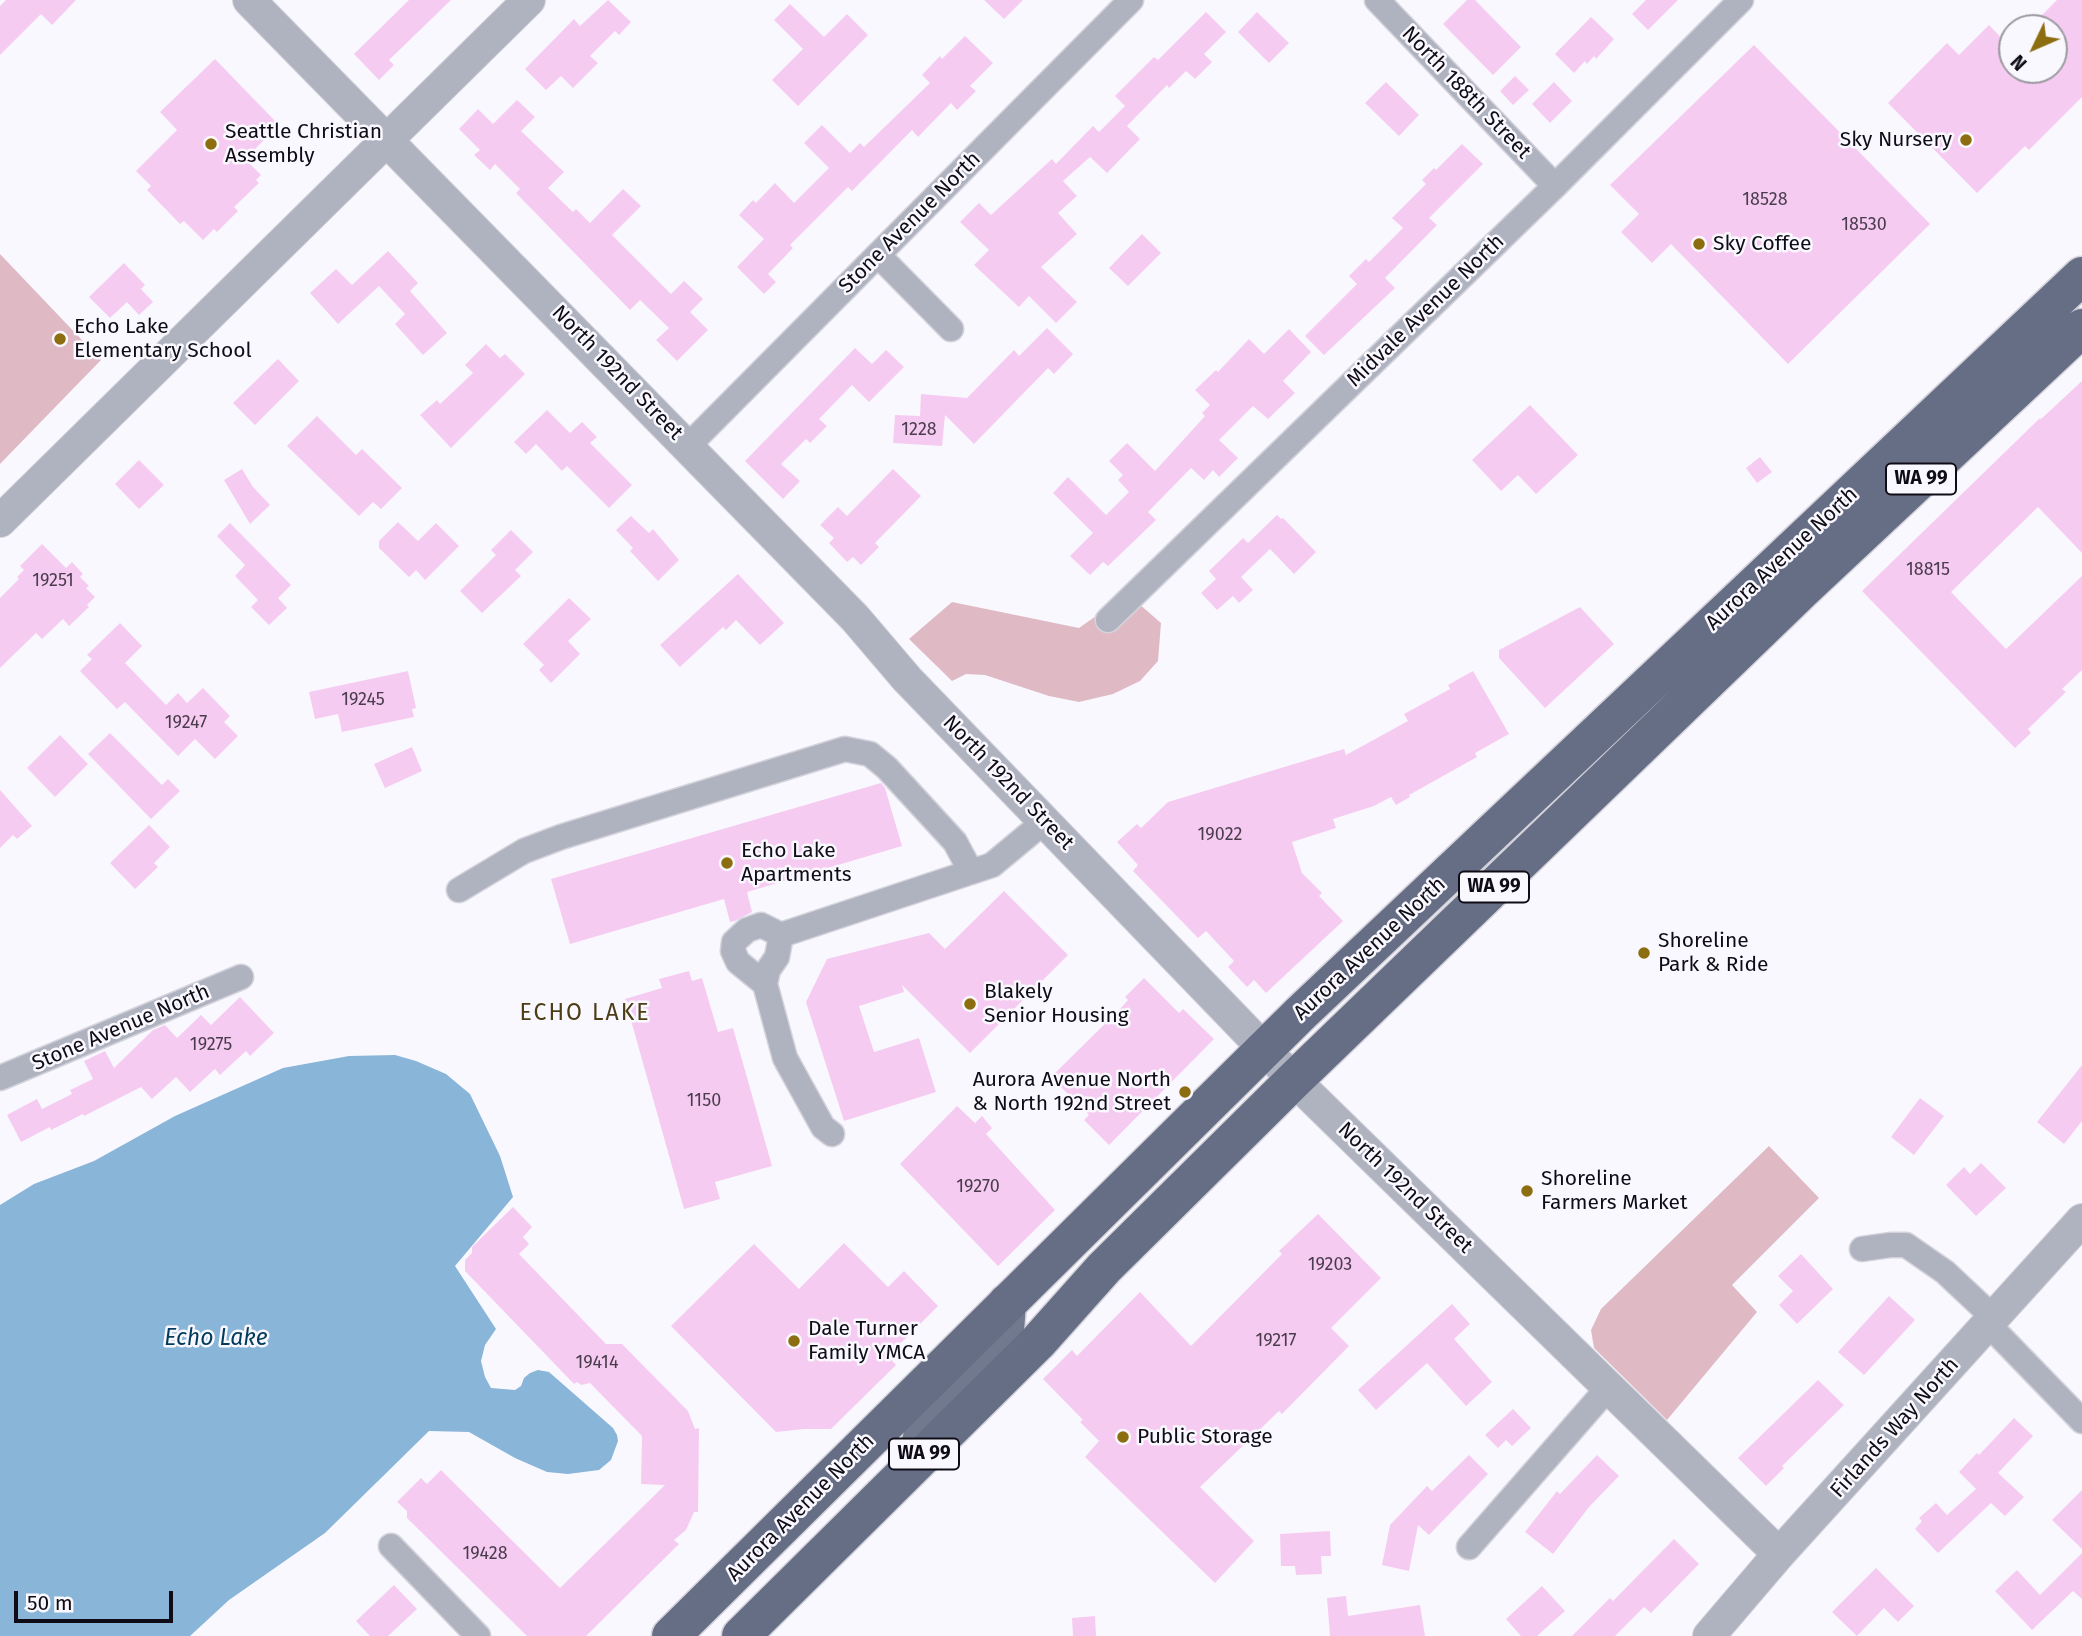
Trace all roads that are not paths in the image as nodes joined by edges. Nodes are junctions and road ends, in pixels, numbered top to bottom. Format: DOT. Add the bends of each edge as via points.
graph roads {
  1 [pos="249,0"];
  2 [pos="529,0"];
  3 [pos="1131,0"];
  4 [pos="1377,0"];
  5 [pos="1741,0"];
  6 [pos="389,140"];
  7 [pos="1555,186"];
  8 [pos="879,256"];
  9 [pos="2082,276"];
  10 [pos="2082,328"];
  11 [pos="951,329"];
  12 [pos="688,446"];
  13 [pos="0,521"];
  14 [pos="1809,534"];
  15 [pos="1756,584"];
  16 [pos="1803,589"];
  17 [pos="1108,620"];
  18 [pos="1759,632"];
  19 [pos="1045,821"];
  20 [pos="971,872"];
  21 [pos="459,890"];
  22 [pos="781,935"];
  23 [pos="241,977"];
  24 [pos="765,984"];
  25 [pos="1264,1049"];
  26 [pos="0,1079"];
  27 [pos="1294,1080"];
  28 [pos="832,1134"];
  29 [pos="2082,1220"];
  30 [pos="1862,1249"];
  31 [pos="1007,1303"];
  32 [pos="1992,1322"];
  33 [pos="1608,1388"];
  34 [pos="2082,1421"];
  35 [pos="916,1462"];
  36 [pos="391,1546"];
  37 [pos="1469,1547"];
  38 [pos="1779,1554"];
  39 [pos="1720,1632"];
  40 [pos="478,1636"];
  41 [pos="671,1636"];
  42 [pos="741,1636"];
  1 -- 6 [label="street, North 192nd Street"];
  2 -- 6 [label="street"];
  3 -- 8 [label="street, Stone Avenue North"];
  4 -- 7 [label="street, North 188th Street"];
  5 -- 7 [label="street, Midvale Avenue North"];
  6 -- 12 [label="street, North 192nd Street"];
  6 -- 13 [label="street"];
  7 -- 17 [label="street, Midvale Avenue North"];
  8 -- 11 [label="street"];
  8 -- 12 [label="street, Stone Avenue North"];
  9 -- 14 [label="highway, Aurora Avenue North / WA 99"];
  10 -- 16 [label="highway, Aurora Avenue North / WA 99"];
  12 -- 19 [label="street, North 192nd Street"];
  14 -- 15 [label="highway, Aurora Avenue North / WA 99"];
  14 -- 16 [label="main road"];
  15 -- 18 [label="main road"];
  15 -- 25 [label="highway, Aurora Avenue North / WA 99"];
  16 -- 18 [label="highway, Aurora Avenue North / WA 99"];
  18 -- 27 [label="highway, Aurora Avenue North / WA 99"];
  19 -- 20 [label="street" via="992,865"];
  19 -- 25 [label="street, North 192nd Street"];
  20 -- 21 [label="street" via="955,842 887,768 870,754 845,749 524,851"];
  20 -- 22 [label="street"];
  22 -- 24 [label="street"];
  22 -- 24 [label="street" via="761,925 734,942 738,962"];
  23 -- 26 [label="street, Stone Avenue North"];
  24 -- 28 [label="street" via="785,1058 823,1127"];
  25 -- 27 [label="street, North 192nd Street"];
  25 -- 31 [label="highway, Aurora Avenue North / WA 99"];
  27 -- 33 [label="street, North 192nd Street"];
  27 -- 35 [label="highway, Aurora Avenue North / WA 99"];
  29 -- 32 [label="street, Firlands Way North"];
  30 -- 32 [label="street" via="1906,1245 1945,1272"];
  31 -- 35 [label="main road" via="1004,1345 926,1421"];
  31 -- 41 [label="highway, Aurora Avenue North / WA 99"];
  32 -- 34 [label="street"];
  32 -- 38 [label="street, Firlands Way North"];
  33 -- 37 [label="street"];
  33 -- 38 [label="street, North 192nd Street"];
  35 -- 42 [label="highway, Aurora Avenue North / WA 99"];
  36 -- 40 [label="street"];
  38 -- 39 [label="street, Firlands Way North"];
}
